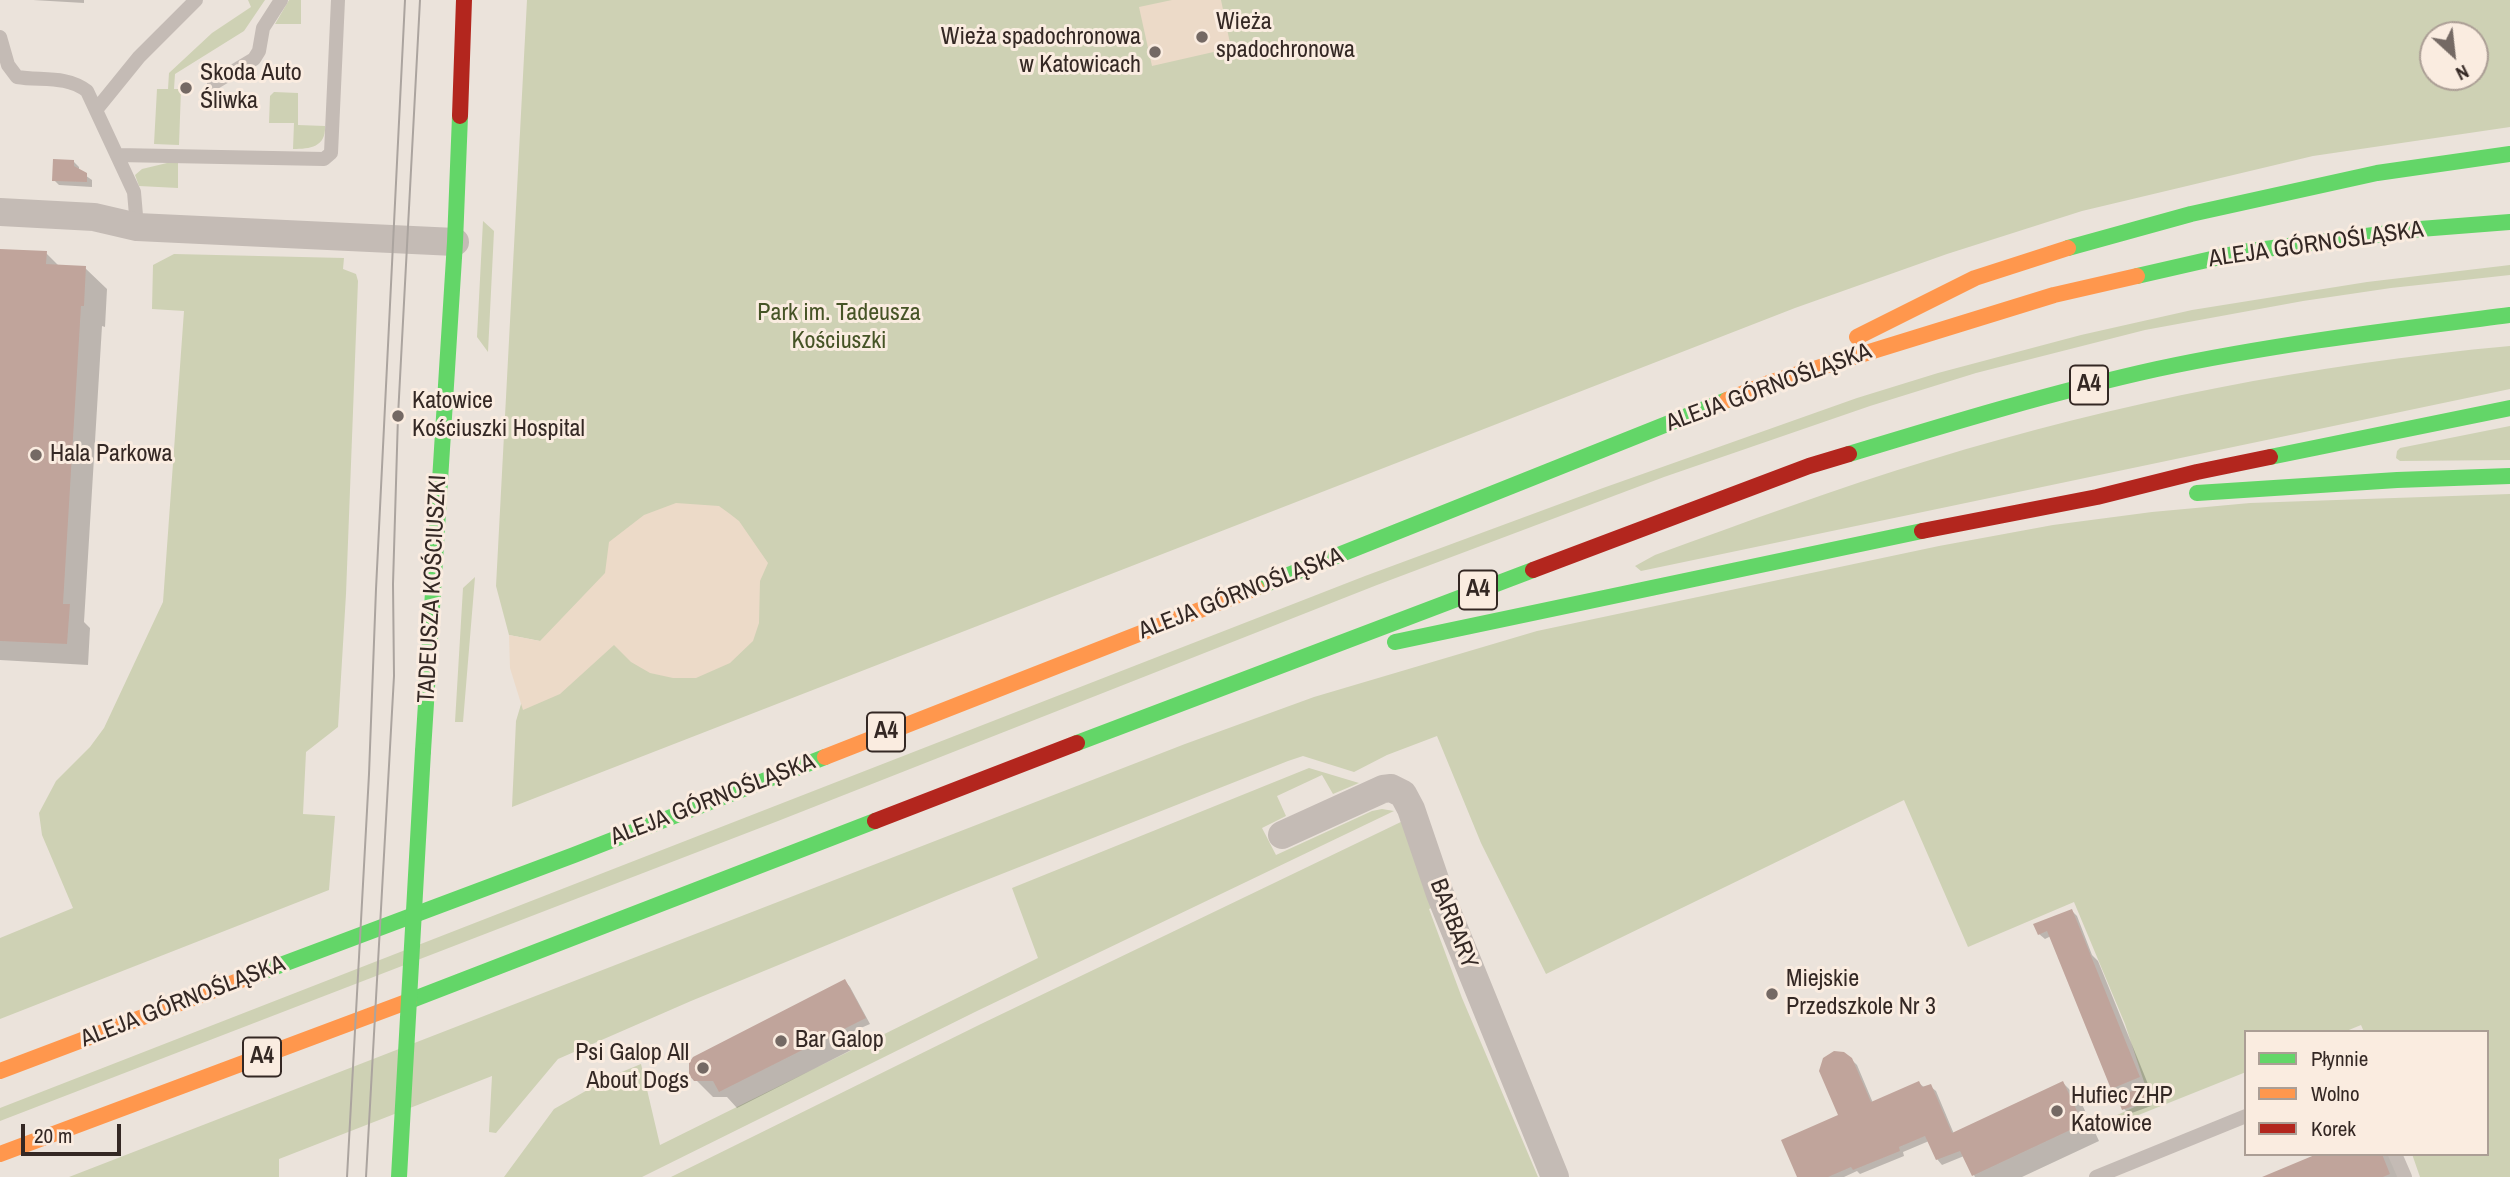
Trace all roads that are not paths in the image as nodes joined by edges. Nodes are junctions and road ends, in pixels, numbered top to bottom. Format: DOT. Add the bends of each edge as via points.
graph roads {
  1 [pos="196,0"];
  2 [pos="281,0"];
  3 [pos="338,0"];
  4 [pos="464,0"];
  5 [pos="0,37"];
  6 [pos="214,83"];
  7 [pos="96,110"];
  8 [pos="2510,154"];
  9 [pos="118,155"];
  10 [pos="0,212"];
  11 [pos="2510,222"];
  12 [pos="137,227"];
  13 [pos="455,242"];
  14 [pos="2510,315"];
  15 [pos="1769,383"];
  16 [pos="2510,408"];
  17 [pos="2510,476"];
  18 [pos="2097,497"];
  19 [pos="1273,668"];
  20 [pos="1282,835"];
  21 [pos="0,1071"];
  22 [pos="2244,1117"];
  23 [pos="0,1154"];
  24 [pos="2396,1156"];
  25 [pos="399,1177"];
  26 [pos="1555,1177"];
  27 [pos="2096,1177"];
  28 [pos="2405,1177"];
  1 -- 7 [label="lane" via="139,57"];
  2 -- 6 [label="lane" via="263,28 260,51 254,59"];
  3 -- 9 [label="lane" via="331,153 324,159"];
  4 -- 13 [label="main road, TADEUSZA KOŚCIUSZKI"];
  5 -- 7 [label="lane" via="8,65 17,77 78,84"];
  7 -- 9 [label="lane"];
  8 -- 15 [label="main road" via="2377,173 2084,243 1975,278"];
  9 -- 12 [label="lane" via="134,191"];
  10 -- 12 [label="street" via="94,217"];
  11 -- 15 [label="main road, ALEJA GÓRNOŚLĄSKA / A4" via="2242,252 2054,295"];
  12 -- 13 [label="street"];
  13 -- 25 [label="main road, TADEUSZA KOŚCIUSZKI, bridge"];
  14 -- 19 [label="main road, A4" via="2386,329 2229,355 1961,419 1809,466"];
  15 -- 21 [label="main road, ALEJA GÓRNOŚLĄSKA / A4" via="574,855"];
  16 -- 18 [label="main road"];
  17 -- 18 [label="main road"];
  18 -- 19 [label="main road"];
  19 -- 23 [label="main road, A4"];
  20 -- 26 [label="street, BARBARY" via="1383,789 1403,794"];
  22 -- 27 [label="lane"];
  24 -- 28 [label="lane"];
}
